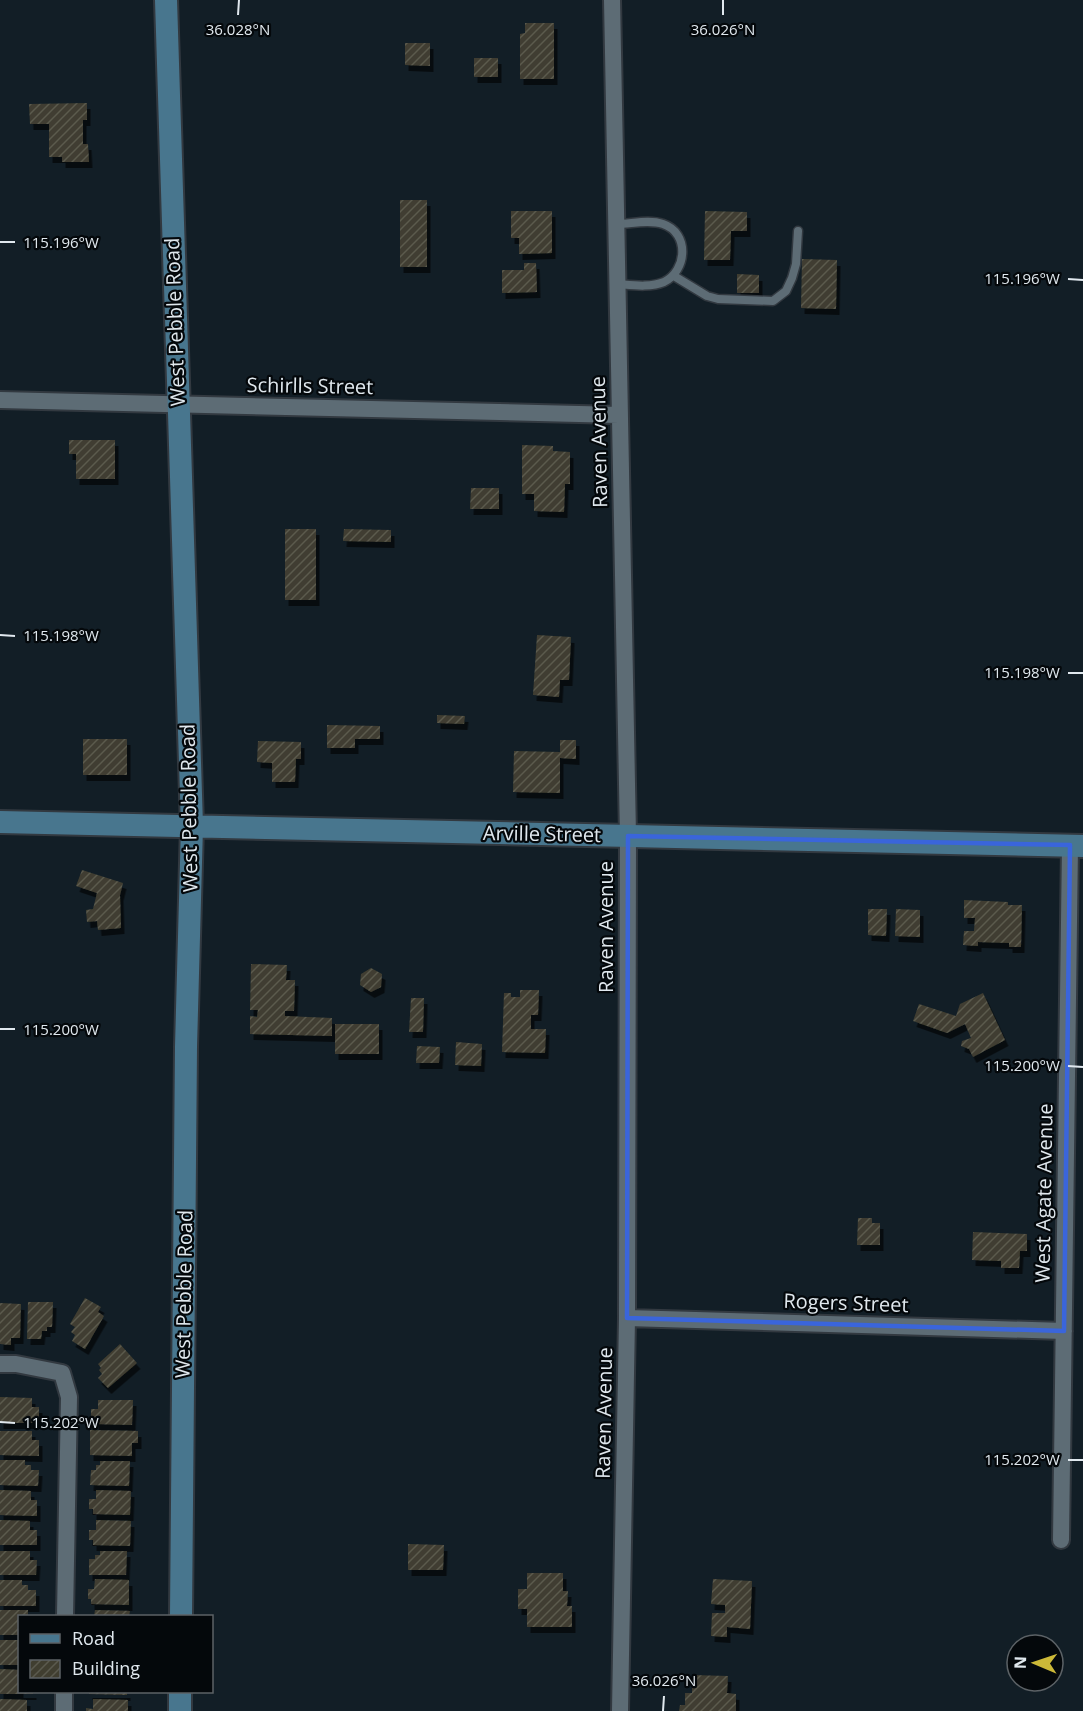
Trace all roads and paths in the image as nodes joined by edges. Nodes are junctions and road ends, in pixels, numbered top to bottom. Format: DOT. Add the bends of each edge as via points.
graph roads {
  1 [pos="166,0"];
  2 [pos="612,0"];
  3 [pos="616,224"];
  4 [pos="798,231"];
  5 [pos="674,276"];
  6 [pos="617,284"];
  7 [pos="0,400"];
  8 [pos="178,404"];
  9 [pos="620,415"];
  10 [pos="0,822"];
  11 [pos="192,826"];
  12 [pos="628,836"];
  13 [pos="1077,846"];
  14 [pos="627,1318"];
  15 [pos="1064,1331"];
  16 [pos="0,1364"];
  17 [pos="1061,1540"];
  18 [pos="65,1615"];
  19 [pos="181,1615"];
  20 [pos="64,1693"];
  21 [pos="180,1693"];
  22 [pos="64,1711"];
  23 [pos="180,1711"];
  24 [pos="620,1711"];
  1 -- 8 [label="street, West Pebble Road"];
  2 -- 3 [label="street, Raven Avenue"];
  3 -- 5 [label="lane" via="656,222 672,229 678,236 683,259"];
  3 -- 6 [label="street, Raven Avenue"];
  4 -- 5 [label="lane" via="792,278 786,291 773,301 717,299"];
  5 -- 6 [label="lane" via="658,284"];
  6 -- 9 [label="street, Raven Avenue"];
  7 -- 8 [label="street, Schirlls Street"];
  8 -- 9 [label="street, Schirlls Street"];
  8 -- 11 [label="street, West Pebble Road"];
  9 -- 12 [label="street, Raven Avenue"];
  10 -- 11 [label="street, Arville Street"];
  11 -- 12 [label="street, Arville Street"];
  11 -- 19 [label="street, West Pebble Road"];
  12 -- 13 [label="street, Arville Street"];
  12 -- 14 [label="street, Raven Avenue"];
  13 -- 15 [label="street, West Agate Avenue"];
  14 -- 15 [label="street, Rogers Street"];
  14 -- 24 [label="street, Raven Avenue"];
  15 -- 17 [label="street, West Agate Avenue"];
  16 -- 18 [label="street" via="62,1373 69,1397"];
  20 -- 22 [label="street"];
  21 -- 23 [label="street"];
}
